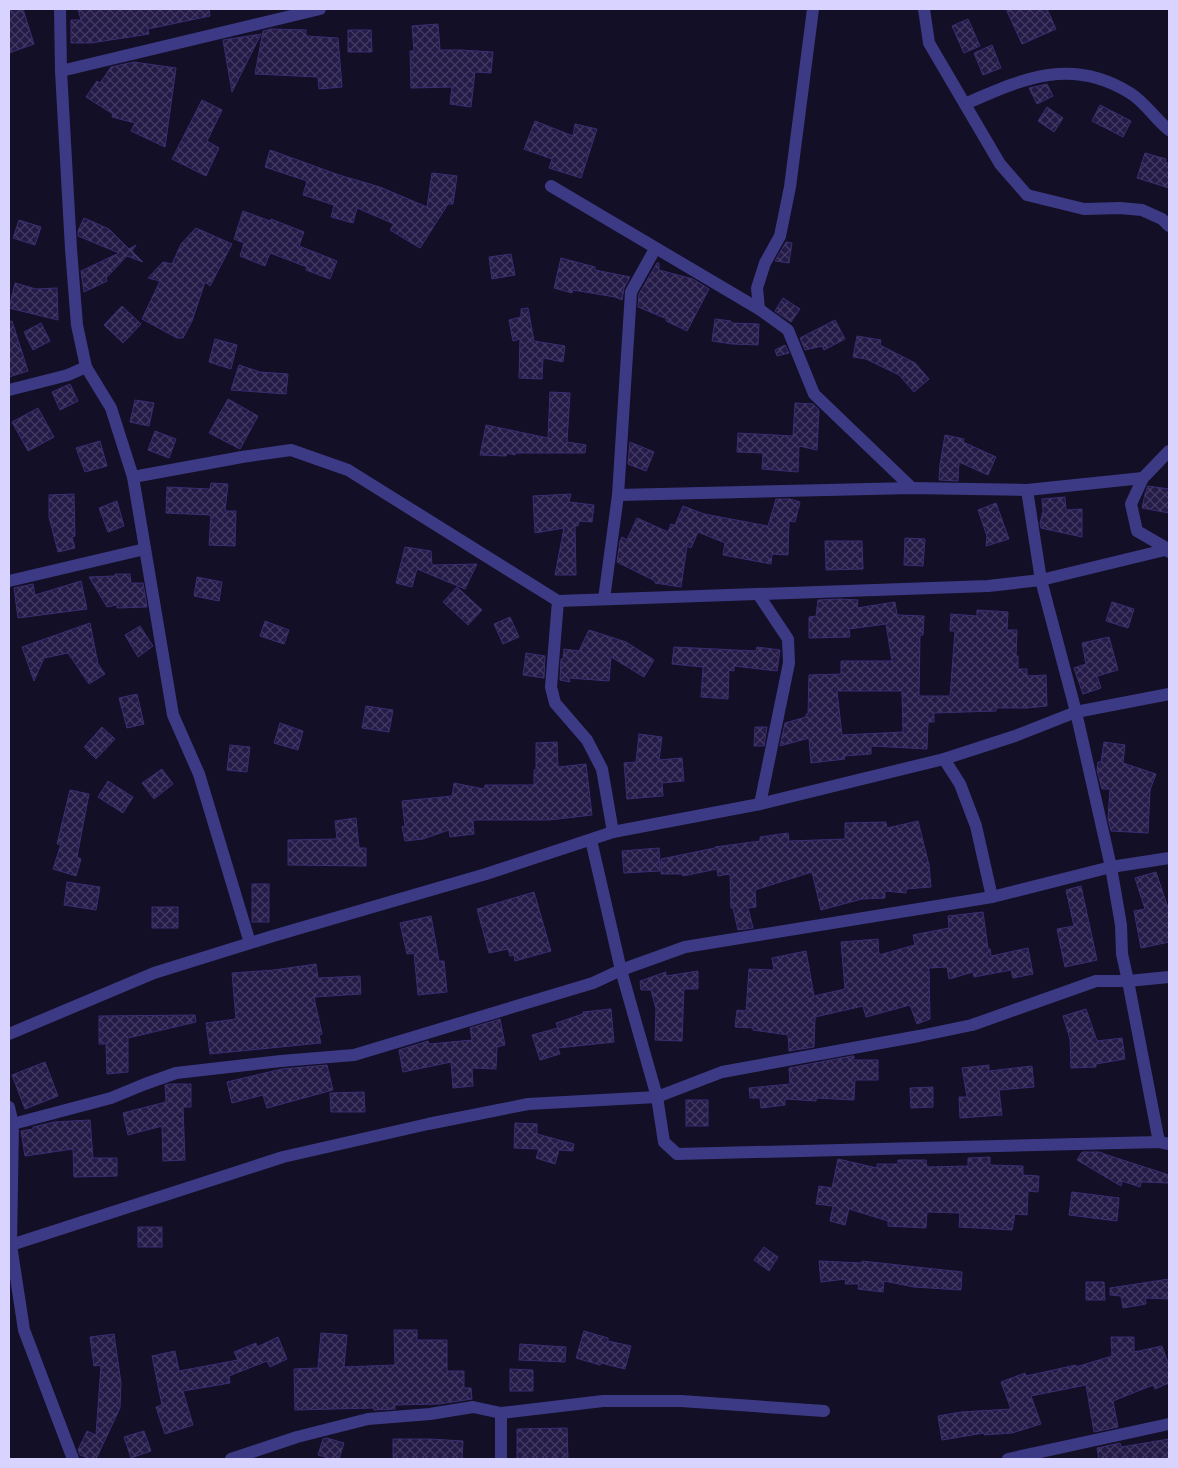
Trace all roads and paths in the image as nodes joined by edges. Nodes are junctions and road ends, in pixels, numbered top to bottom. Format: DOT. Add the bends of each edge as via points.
graph roads {
  1 [pos="60,9"];
  2 [pos="320,9"];
  3 [pos="813,9"];
  4 [pos="924,9"];
  5 [pos="61,71"];
  6 [pos="965,104"];
  7 [pos="1169,130"];
  8 [pos="551,186"];
  9 [pos="1169,226"];
  10 [pos="655,248"];
  11 [pos="759,309"];
  12 [pos="86,367"];
  13 [pos="9,390"];
  14 [pos="1169,451"];
  15 [pos="133,477"];
  16 [pos="1143,478"];
  17 [pos="912,488"];
  18 [pos="1028,490"];
  19 [pos="618,495"];
  20 [pos="145,549"];
  21 [pos="1169,550"];
  22 [pos="1041,580"];
  23 [pos="9,581"];
  24 [pos="758,594"];
  25 [pos="604,599"];
  26 [pos="558,601"];
  27 [pos="1169,694"];
  28 [pos="1076,712"];
  29 [pos="944,759"];
  30 [pos="760,804"];
  31 [pos="614,832"];
  32 [pos="591,840"];
  33 [pos="1169,858"];
  34 [pos="1111,867"];
  35 [pos="992,897"];
  36 [pos="250,943"];
  37 [pos="621,970"];
  38 [pos="1169,977"];
  39 [pos="1128,981"];
  40 [pos="9,1034"];
  41 [pos="658,1097"];
  42 [pos="9,1107"];
  43 [pos="11,1125"];
  44 [pos="1164,1143"];
  45 [pos="11,1245"];
  46 [pos="824,1411"];
  47 [pos="501,1413"];
  48 [pos="1169,1424"];
  49 [pos="73,1459"];
  50 [pos="231,1459"];
  51 [pos="501,1459"];
  52 [pos="1008,1459"];
  1 -- 5 [label="street"];
  2 -- 5 [label="street"];
  3 -- 11 [label="street" via="790,188 780,236 765,263 757,288"];
  4 -- 6 [label="street" via="929,43"];
  5 -- 12 [label="street" via="77,325"];
  6 -- 7 [label="street" via="1016,82 1058,73 1097,77 1131,94"];
  6 -- 9 [label="street" via="1000,164 1027,195 1084,209 1142,210"];
  8 -- 10 [label="street"];
  10 -- 11 [label="street"];
  10 -- 19 [label="street" via="631,292"];
  11 -- 17 [label="street" via="788,330 814,394"];
  12 -- 13 [label="street" via="68,375"];
  12 -- 15 [label="street" via="111,408"];
  14 -- 16 [label="street"];
  15 -- 20 [label="street"];
  15 -- 26 [label="street" via="291,450 348,470"];
  16 -- 18 [label="street"];
  16 -- 21 [label="street" via="1131,504 1138,531"];
  17 -- 18 [label="street"];
  17 -- 19 [label="street"];
  18 -- 22 [label="street"];
  19 -- 25 [label="street"];
  20 -- 23 [label="street"];
  20 -- 36 [label="street" via="173,715 199,774"];
  21 -- 22 [label="street"];
  22 -- 24 [label="street" via="988,586"];
  22 -- 28 [label="street"];
  24 -- 25 [label="street"];
  24 -- 30 [label="street" via="788,639 789,663"];
  25 -- 26 [label="street"];
  26 -- 31 [label="street" via="551,687 555,703 586,740 602,769"];
  27 -- 28 [label="street"];
  28 -- 29 [label="street"];
  28 -- 34 [label="street"];
  29 -- 30 [label="street"];
  29 -- 35 [label="street" via="960,784 976,826"];
  30 -- 31 [label="street"];
  31 -- 32 [label="street"];
  32 -- 36 [label="street"];
  32 -- 37 [label="street"];
  33 -- 34 [label="street"];
  34 -- 35 [label="street"];
  34 -- 39 [label="street"];
  35 -- 37 [label="street" via="685,947"];
  36 -- 40 [label="street" via="154,973"];
  37 -- 41 [label="street"];
  37 -- 43 [label="street" via="593,984 354,1055 176,1073 111,1098"];
  38 -- 39 [label="street"];
  39 -- 41 [label="street" via="1096,982 972,1024 919,1036 722,1072"];
  39 -- 44 [label="street"];
  41 -- 44 [label="street" via="664,1142 677,1154"];
  41 -- 45 [label="street" via="528,1104 409,1128 283,1157"];
  42 -- 43 [label="street"];
  43 -- 45 [label="street"];
  45 -- 49 [label="street" via="24,1330"];
  46 -- 47 [label="street" via="681,1401 613,1401"];
  47 -- 50 [label="street" via="473,1407 368,1419 297,1437"];
  47 -- 51 [label="street"];
  48 -- 52 [label="street"];
}
